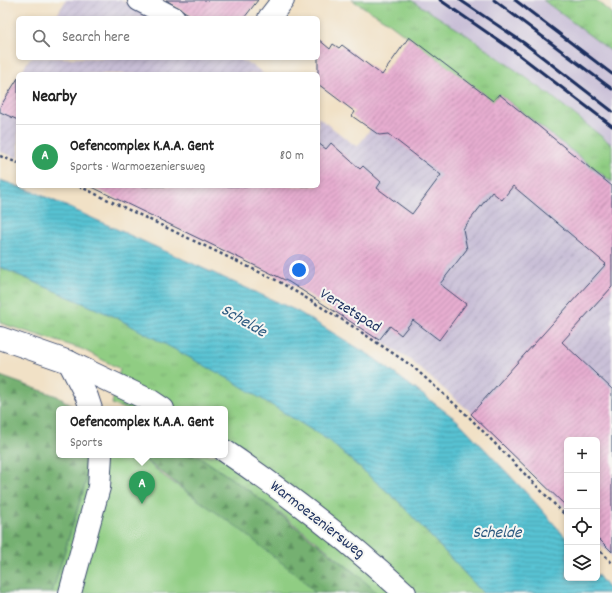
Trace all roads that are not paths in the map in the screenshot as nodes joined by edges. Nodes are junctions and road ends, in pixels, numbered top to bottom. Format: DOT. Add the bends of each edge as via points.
graph roads {
  1 [pos="138,0"];
  2 [pos="283,0"];
  3 [pos="170,16"];
  4 [pos="271,16"];
  5 [pos="0,338"];
  6 [pos="69,362"];
  7 [pos="90,406"];
  8 [pos="158,406"];
  9 [pos="228,454"];
  10 [pos="101,458"];
  11 [pos="70,593"];
  12 [pos="405,593"];
  1 -- 3 [label="street"];
  2 -- 4 [label="street"];
  5 -- 6 [label="street"];
  6 -- 7 [label="street"];
  6 -- 8 [label="street"];
  9 -- 12 [label="street, Warmoezeniersweg" via="262,477 372,563"];
  10 -- 11 [label="street" via="99,487"];
}
